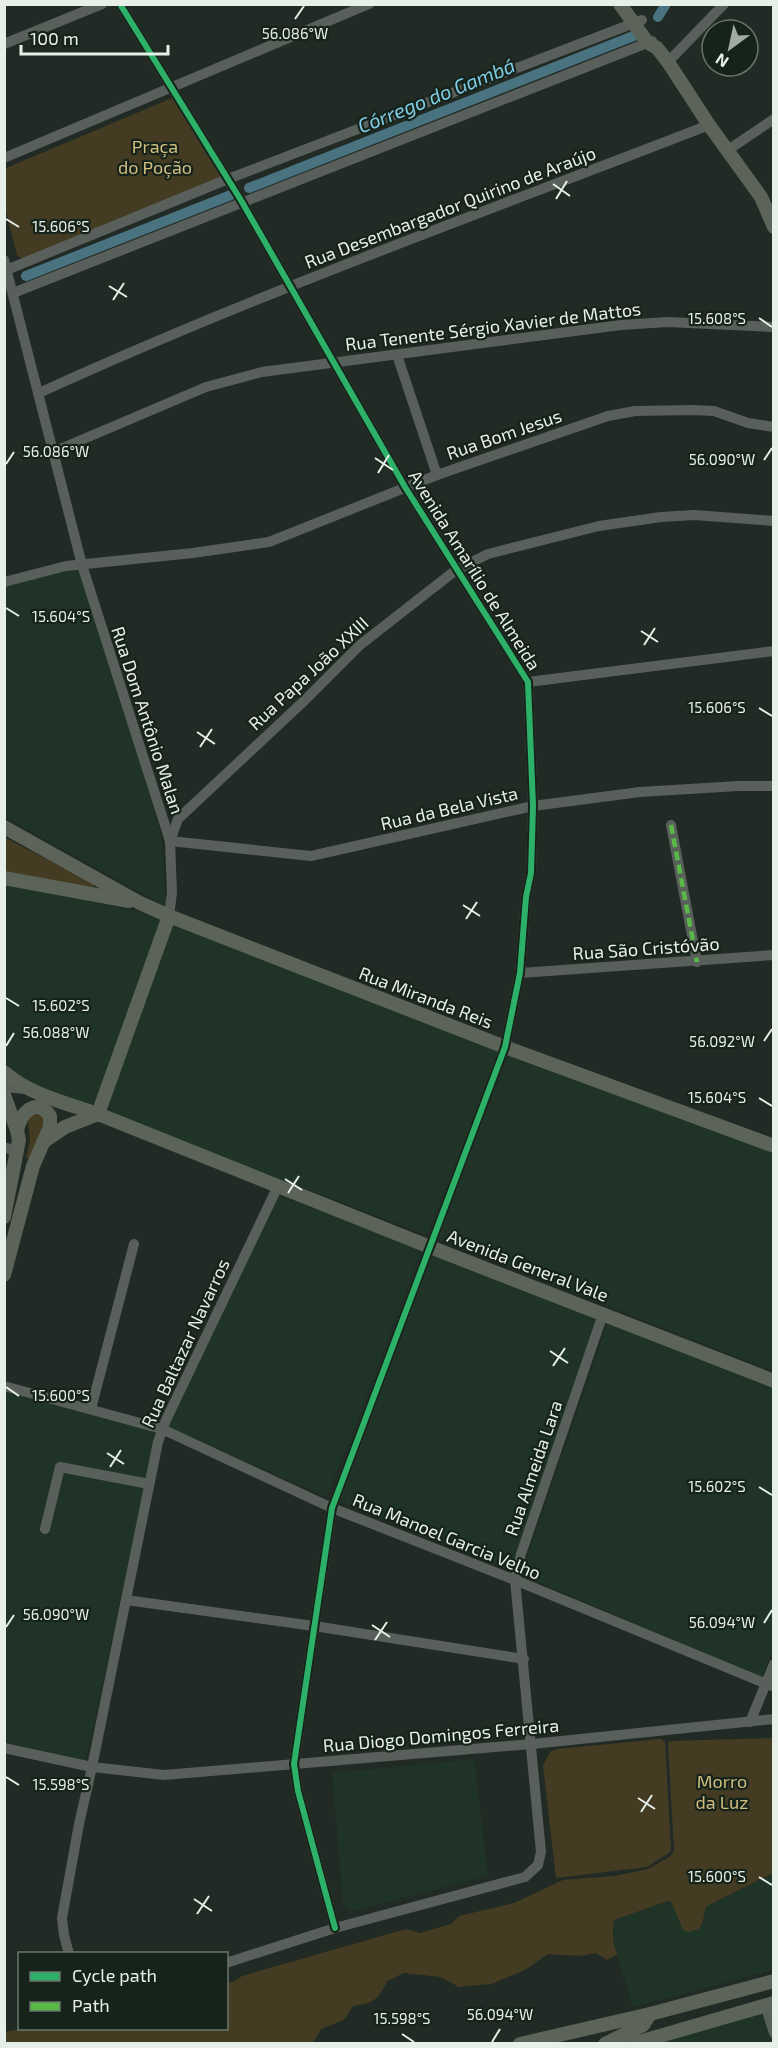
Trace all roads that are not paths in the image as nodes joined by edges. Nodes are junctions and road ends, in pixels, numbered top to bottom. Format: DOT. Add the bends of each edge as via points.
graph roads {
  1 [pos="102,4"];
  2 [pos="120,4"];
  3 [pos="369,4"];
  4 [pos="620,4"];
  5 [pos="630,4"];
  6 [pos="724,4"];
  7 [pos="638,22"];
  8 [pos="653,43"];
  9 [pos="4,44"];
  10 [pos="668,62"];
  11 [pos="171,88"];
  12 [pos="774,119"];
  13 [pos="709,125"];
  14 [pos="728,150"];
  15 [pos="4,158"];
  16 [pos="228,179"];
  17 [pos="242,202"];
  18 [pos="774,227"];
  19 [pos="5,267"];
  20 [pos="291,286"];
  21 [pos="13,293"];
  22 [pos="774,327"];
  23 [pos="397,355"];
  24 [pos="333,362"];
  25 [pos="39,393"];
  26 [pos="774,427"];
  27 [pos="53,452"];
  28 [pos="437,475"];
  29 [pos="405,487"];
  30 [pos="774,520"];
  31 [pos="82,565"];
  32 [pos="456,570"];
  33 [pos="4,582"];
  34 [pos="774,651"];
  35 [pos="528,682"];
  36 [pos="774,786"];
  37 [pos="533,806"];
  38 [pos="671,825"];
  39 [pos="4,827"];
  40 [pos="170,841"];
  41 [pos="4,878"];
  42 [pos="140,903"];
  43 [pos="169,916"];
  44 [pos="774,955"];
  45 [pos="697,962"];
  46 [pos="520,973"];
  47 [pos="505,1047"];
  48 [pos="4,1071"];
  49 [pos="4,1087"];
  50 [pos="32,1090"];
  51 [pos="4,1095"];
  52 [pos="98,1114"];
  53 [pos="17,1130"];
  54 [pos="43,1142"];
  55 [pos="774,1146"];
  56 [pos="11,1150"];
  57 [pos="278,1185"];
  58 [pos="4,1217"];
  59 [pos="134,1244"];
  60 [pos="429,1247"];
  61 [pos="4,1275"];
  62 [pos="603,1314"];
  63 [pos="774,1381"];
  64 [pos="4,1386"];
  65 [pos="91,1409"];
  66 [pos="162,1429"];
  67 [pos="149,1484"];
  68 [pos="333,1508"];
  69 [pos="45,1529"];
  70 [pos="515,1580"];
  71 [pos="126,1600"];
  72 [pos="314,1626"];
  73 [pos="524,1659"];
  74 [pos="774,1664"];
  75 [pos="770,1686"];
  76 [pos="774,1719"];
  77 [pos="750,1722"];
  78 [pos="532,1744"];
  79 [pos="4,1748"];
  80 [pos="294,1764"];
  81 [pos="92,1767"];
  82 [pos="335,1928"];
  83 [pos="69,1952"];
  84 [pos="228,1962"];
  85 [pos="774,1981"];
  86 [pos="769,2004"];
  87 [pos="650,2014"];
  88 [pos="774,2033"];
  89 [pos="550,2040"];
  90 [pos="520,2043"];
  91 [pos="605,2043"];
  92 [pos="632,2043"];
  1 -- 9 [label="street"];
  2 -- 11 [label="street, Avenida Amarílio de Almeida"];
  3 -- 11 [label="street"];
  4 -- 7 [label="main road"];
  5 -- 7 [label="main road"];
  6 -- 10 [label="street"];
  7 -- 8 [label="main road"];
  7 -- 16 [label="street"];
  8 -- 10 [label="main road"];
  8 -- 17 [label="street"];
  10 -- 13 [label="main road"];
  11 -- 15 [label="street"];
  11 -- 16 [label="street, Avenida Amarílio de Almeida"];
  12 -- 14 [label="street"];
  13 -- 14 [label="main road"];
  13 -- 20 [label="street, Rua Desembargador Quirino de Araújo"];
  14 -- 18 [label="main road" via="761,197"];
  16 -- 17 [label="street, Avenida Amarílio de Almeida"];
  16 -- 19 [label="street"];
  17 -- 20 [label="street, Avenida Amarílio de Almeida"];
  17 -- 21 [label="street"];
  19 -- 21 [label="street, Rua Dom Antônio Malan"];
  20 -- 24 [label="street, Avenida Amarílio de Almeida"];
  20 -- 25 [label="street, Rua Desembargador Quirino de Araújo" via="123,354"];
  21 -- 25 [label="street, Rua Dom Antônio Malan"];
  22 -- 23 [label="street, Rua Tenente Sérgio Xavier de Mattos" via="667,322 621,325"];
  23 -- 24 [label="street, Rua Tenente Sérgio Xavier de Mattos"];
  23 -- 28 [label="street"];
  24 -- 27 [label="street, Rua Tenente Sérgio Xavier de Mattos" via="262,372 206,387"];
  24 -- 29 [label="street, Avenida Amarílio de Almeida"];
  25 -- 27 [label="street, Rua Dom Antônio Malan"];
  26 -- 28 [label="street, Rua Bom Jesus" via="714,411 635,411 608,416"];
  27 -- 31 [label="street, Rua Dom Antônio Malan"];
  28 -- 29 [label="street, Rua Bom Jesus"];
  29 -- 31 [label="street, Rua Bom Jesus" via="269,542"];
  29 -- 32 [label="street, Avenida Amarílio de Almeida"];
  30 -- 32 [label="street, Rua Papa João XXIII" via="694,515 599,526 488,554"];
  31 -- 33 [label="street, Rua Bom Jesus"];
  31 -- 40 [label="street, Rua Dom Antônio Malan"];
  32 -- 35 [label="street, Avenida Amarílio de Almeida"];
  32 -- 40 [label="street, Rua Papa João XXIII" via="360,645 178,819"];
  34 -- 35 [label="street"];
  35 -- 37 [label="street, Avenida Amarílio de Almeida"];
  36 -- 37 [label="street, Rua da Bela Vista" via="640,792"];
  37 -- 40 [label="street, Rua da Bela Vista" via="311,856"];
  37 -- 46 [label="street, Avenida Amarílio de Almeida" via="531,873"];
  38 -- 45 [label="street"];
  39 -- 42 [label="main road"];
  40 -- 43 [label="street, Rua Papa João XXIII"];
  41 -- 42 [label="main road"];
  42 -- 43 [label="main road, Rua Miranda Reis"];
  43 -- 47 [label="main road, Rua Miranda Reis"];
  43 -- 52 [label="main road, Rua Papa João XXIII"];
  44 -- 45 [label="street, Rua São Cristóvão"];
  45 -- 46 [label="street, Rua São Cristóvão"];
  46 -- 47 [label="street, Avenida Amarílio de Almeida"];
  47 -- 55 [label="main road, Rua Miranda Reis"];
  47 -- 60 [label="street, Avenida Amarílio de Almeida"];
  48 -- 50 [label="main road, Avenida General Vale"];
  49 -- 50 [label="street"];
  50 -- 52 [label="main road, Avenida General Vale"];
  51 -- 53 [label="main road"];
  52 -- 54 [label="main road" via="65,1126"];
  52 -- 57 [label="main road, Avenida General Vale"];
  53 -- 54 [label="main road" via="24,1112 43,1109 51,1120"];
  53 -- 56 [label="main road"];
  54 -- 61 [label="main road"];
  56 -- 58 [label="main road"];
  57 -- 60 [label="main road, Avenida General Vale"];
  57 -- 66 [label="street, Rua Baltazar Navarros"];
  59 -- 65 [label="street"];
  60 -- 62 [label="main road, Avenida General Vale"];
  60 -- 68 [label="street, Avenida Amarílio de Almeida"];
  62 -- 63 [label="main road, Avenida General Vale"];
  62 -- 70 [label="street, Rua Almeida Lara"];
  64 -- 65 [label="street, Rua Manoel Garcia Velho"];
  65 -- 66 [label="street, Rua Manoel Garcia Velho"];
  66 -- 67 [label="street, Rua Baltazar Navarros"];
  66 -- 68 [label="street, Rua Manoel Garcia Velho"];
  67 -- 69 [label="street" via="60,1467"];
  67 -- 71 [label="street, Rua Baltazar Navarros"];
  68 -- 70 [label="street, Rua Manoel Garcia Velho"];
  68 -- 72 [label="street, Avenida Amarílio de Almeida"];
  70 -- 73 [label="street, Rua Almeida Lara"];
  70 -- 75 [label="street, Rua Manoel Garcia Velho"];
  71 -- 72 [label="street"];
  71 -- 81 [label="street, Rua Baltazar Navarros"];
  72 -- 73 [label="street"];
  72 -- 80 [label="street, Avenida Amarílio de Almeida"];
  73 -- 78 [label="street, Rua Almeida Lara"];
  74 -- 75 [label="street"];
  75 -- 77 [label="street"];
  76 -- 77 [label="street, Rua Diogo Domingos Ferreira"];
  77 -- 78 [label="street, Rua Diogo Domingos Ferreira"];
  78 -- 80 [label="street, Rua Diogo Domingos Ferreira"];
  78 -- 82 [label="street, Rua Almeida Lara" via="540,1859 531,1874"];
  79 -- 81 [label="street, Rua Diogo Domingos Ferreira"];
  80 -- 81 [label="street, Rua Diogo Domingos Ferreira" via="164,1775"];
  80 -- 82 [label="street, Avenida Amarílio de Almeida"];
  81 -- 83 [label="street, Rua Baltazar Navarros" via="62,1918"];
  82 -- 84 [label="street, Rua Almeida Lara"];
  85 -- 87 [label="main road"];
  86 -- 88 [label="street"];
  86 -- 92 [label="main road"];
  87 -- 89 [label="main road"];
  87 -- 91 [label="main road" via="643,2025"];
  89 -- 90 [label="main road"];
}
